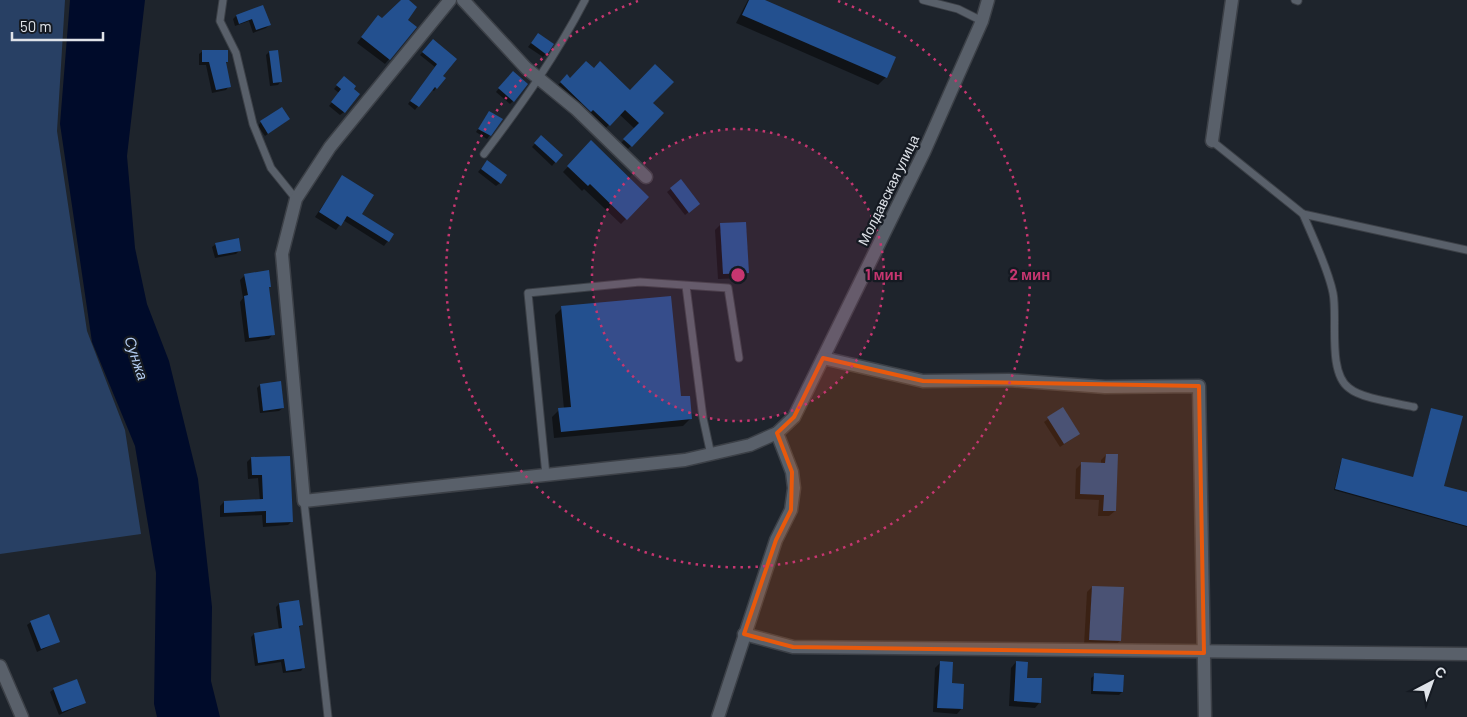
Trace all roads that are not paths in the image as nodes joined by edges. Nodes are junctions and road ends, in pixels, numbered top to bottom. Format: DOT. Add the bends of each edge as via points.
graph roads {
  1 [pos="223,0"];
  2 [pos="450,0"];
  3 [pos="463,0"];
  4 [pos="585,0"];
  5 [pos="923,0"];
  6 [pos="988,0"];
  7 [pos="1232,0"];
  8 [pos="982,21"];
  9 [pos="540,79"];
  10 [pos="1212,141"];
  11 [pos="484,154"];
  12 [pos="646,177"];
  13 [pos="296,199"];
  14 [pos="1304,214"];
  15 [pos="1467,250"];
  16 [pos="686,286"];
  17 [pos="739,358"];
  18 [pos="823,358"];
  19 [pos="1414,407"];
  20 [pos="778,433"];
  21 [pos="711,455"];
  22 [pos="546,475"];
  23 [pos="304,501"];
  24 [pos="744,634"];
  25 [pos="1204,653"];
  26 [pos="1467,654"];
  27 [pos="0,666"];
  28 [pos="22,717"];
  29 [pos="328,717"];
  30 [pos="718,717"];
  31 [pos="1205,717"];
  1 -- 13 [label="lane" via="220,22 236,53 253,124 271,168"];
  2 -- 13 [label="street" via="330,147"];
  3 -- 9 [label="street" via="492,34"];
  4 -- 9 [label="lane"];
  5 -- 8 [label="lane" via="958,8"];
  6 -- 8 [label="street, Молдавская улица"];
  7 -- 10 [label="street"];
  8 -- 18 [label="street, Молдавская улица" via="924,152"];
  9 -- 11 [label="lane"];
  9 -- 12 [label="street"];
  10 -- 14 [label="lane"];
  13 -- 23 [label="street" via="282,254"];
  14 -- 15 [label="lane"];
  14 -- 19 [label="lane" via="1333,292 1339,374 1348,388 1359,394"];
  16 -- 17 [label="lane" via="728,288"];
  16 -- 21 [label="lane"];
  16 -- 22 [label="lane" via="640,282 528,293"];
  18 -- 20 [label="street, Молдавская улица" via="794,417"];
  18 -- 25 [label="street" via="923,381 1010,380 1105,387 1199,386"];
  20 -- 21 [label="street" via="750,445"];
  20 -- 24 [label="street" via="792,472 791,510 776,540"];
  21 -- 22 [label="street"];
  22 -- 23 [label="street"];
  23 -- 29 [label="lane"];
  24 -- 25 [label="street" via="792,647"];
  24 -- 30 [label="street"];
  25 -- 26 [label="street"];
  25 -- 31 [label="street"];
  27 -- 28 [label="street"];
}
